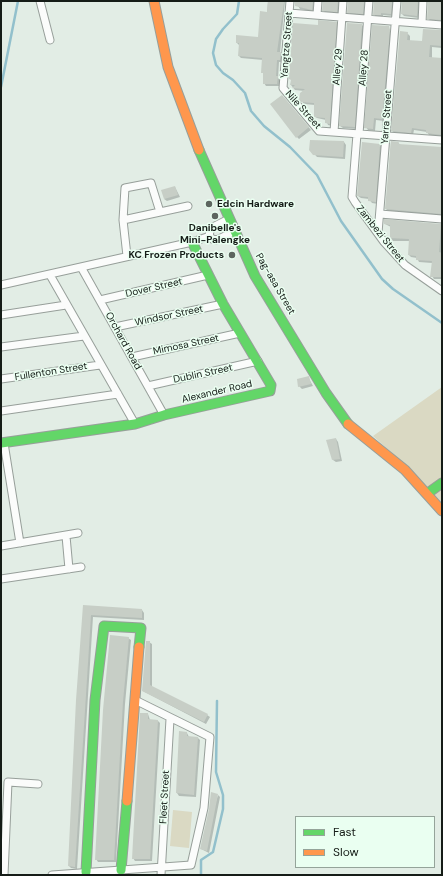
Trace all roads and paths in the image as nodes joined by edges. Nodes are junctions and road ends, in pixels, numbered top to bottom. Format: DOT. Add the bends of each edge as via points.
graph roads {
  1 [pos="40,1"];
  2 [pos="154,1"];
  3 [pos="290,1"];
  4 [pos="318,1"];
  5 [pos="343,1"];
  6 [pos="369,1"];
  7 [pos="397,1"];
  8 [pos="423,1"];
  9 [pos="289,13"];
  10 [pos="317,15"];
  11 [pos="342,17"];
  12 [pos="368,19"];
  13 [pos="395,21"];
  14 [pos="422,23"];
  15 [pos="442,25"];
  16 [pos="50,40"];
  17 [pos="283,88"];
  18 [pos="334,132"];
  19 [pos="358,134"];
  20 [pos="386,136"];
  21 [pos="442,140"];
  22 [pos="188,206"];
  23 [pos="160,212"];
  24 [pos="380,214"];
  25 [pos="229,219"];
  26 [pos="442,219"];
  27 [pos="123,220"];
  28 [pos="235,231"];
  29 [pos="378,232"];
  30 [pos="210,236"];
  31 [pos="192,242"];
  32 [pos="126,256"];
  33 [pos="80,267"];
  34 [pos="50,275"];
  35 [pos="208,275"];
  36 [pos="1,285"];
  37 [pos="442,291"];
  38 [pos="100,300"];
  39 [pos="223,304"];
  40 [pos="66,305"];
  41 [pos="1,315"];
  42 [pos="115,327"];
  43 [pos="240,333"];
  44 [pos="84,336"];
  45 [pos="1,347"];
  46 [pos="132,357"];
  47 [pos="258,361"];
  48 [pos="100,365"];
  49 [pos="1,380"];
  50 [pos="148,386"];
  51 [pos="118,394"];
  52 [pos="1,411"];
  53 [pos="164,415"];
  54 [pos="135,424"];
  55 [pos="3,443"];
  56 [pos="442,483"];
  57 [pos="428,493"];
  58 [pos="442,511"];
  59 [pos="78,533"];
  60 [pos="66,536"];
  61 [pos="20,543"];
  62 [pos="1,546"];
  63 [pos="81,567"];
  64 [pos="69,569"];
  65 [pos="1,579"];
  66 [pos="135,700"];
  67 [pos="170,719"];
  68 [pos="38,784"];
  69 [pos="121,870"];
  70 [pos="161,871"];
  71 [pos="86,872"];
  72 [pos="4,875"];
  73 [pos="52,875"];
  1 -- 16 [label="street"];
  2 -- 25 [label="street, Pag-asa Street" via="168,67 204,163"];
  3 -- 9 [label="street, Yangtze Street"];
  4 -- 10 [label="street"];
  5 -- 11 [label="street, Alley 29"];
  6 -- 12 [label="street, Alley 28"];
  7 -- 13 [label="street, Yarra Street"];
  8 -- 14 [label="street"];
  9 -- 10 [label="street"];
  9 -- 17 [label="street, Yangtze Street"];
  10 -- 11 [label="street"];
  11 -- 12 [label="street"];
  11 -- 18 [label="street, Alley 29"];
  12 -- 13 [label="street"];
  12 -- 19 [label="street, Alley 28"];
  13 -- 14 [label="street"];
  13 -- 20 [label="street, Yarra Street"];
  14 -- 15 [label="street"];
  17 -- 18 [label="street, Nile Street" via="319,131"];
  18 -- 19 [label="street, Nile Street"];
  19 -- 20 [label="street, Nile Street"];
  19 -- 29 [label="street, Zambezi Street" via="352,198"];
  20 -- 21 [label="street, Nile Street"];
  20 -- 24 [label="street, Yarra Street"];
  22 -- 23 [label="street"];
  23 -- 27 [label="street"];
  23 -- 27 [label="street" via="153,184 148,182 125,188"];
  24 -- 26 [label="street"];
  24 -- 29 [label="street, Yarra Street"];
  25 -- 28 [label="street, Pag-asa Street"];
  25 -- 30 [label="street" via="211,228"];
  27 -- 32 [label="street"];
  28 -- 30 [label="street" via="217,240"];
  28 -- 57 [label="street, Pag-asa Street" via="255,276 326,394 348,424 405,470"];
  29 -- 37 [label="street, Zambezi Street" via="405,265"];
  30 -- 31 [label="street"];
  31 -- 32 [label="street"];
  31 -- 35 [label="street, Alexander Road"];
  32 -- 33 [label="street"];
  33 -- 34 [label="street"];
  33 -- 38 [label="street, Orchard Road"];
  34 -- 36 [label="street"];
  34 -- 40 [label="street"];
  35 -- 38 [label="street, Dover Street"];
  35 -- 39 [label="street, Alexander Road"];
  38 -- 42 [label="street, Orchard Road"];
  39 -- 42 [label="street, Windsor Street"];
  39 -- 43 [label="street, Alexander Road"];
  40 -- 41 [label="street"];
  40 -- 44 [label="street"];
  42 -- 46 [label="street, Orchard Road"];
  43 -- 46 [label="street, Mimosa Street"];
  43 -- 47 [label="street, Alexander Road"];
  44 -- 45 [label="street"];
  44 -- 48 [label="street"];
  46 -- 50 [label="street, Orchard Road"];
  47 -- 50 [label="street, Dublin Street"];
  47 -- 53 [label="street, Alexander Road" via="271,384 269,392"];
  48 -- 49 [label="street, Fullenton Street"];
  48 -- 51 [label="street"];
  50 -- 53 [label="street, Orchard Road"];
  51 -- 52 [label="street"];
  51 -- 54 [label="street"];
  53 -- 54 [label="street, Alexander Road"];
  54 -- 55 [label="street, Alexander Road"];
  55 -- 61 [label="street"];
  56 -- 57 [label="street"];
  57 -- 58 [label="street, Pag-asa Street"];
  59 -- 60 [label="street"];
  60 -- 61 [label="street"];
  60 -- 64 [label="street"];
  61 -- 62 [label="street"];
  63 -- 64 [label="street"];
  64 -- 65 [label="street"];
  66 -- 67 [label="street"];
  66 -- 69 [label="street"];
  66 -- 71 [label="street" via="140,628 104,626 96,700"];
  67 -- 70 [label="street, Fleet Street"];
  67 -- 70 [label="street" via="210,738 204,808 191,865"];
  68 -- 72 [label="street" via="8,782"];
  69 -- 70 [label="street"];
  69 -- 71 [label="street"];
  71 -- 73 [label="street"];
}
